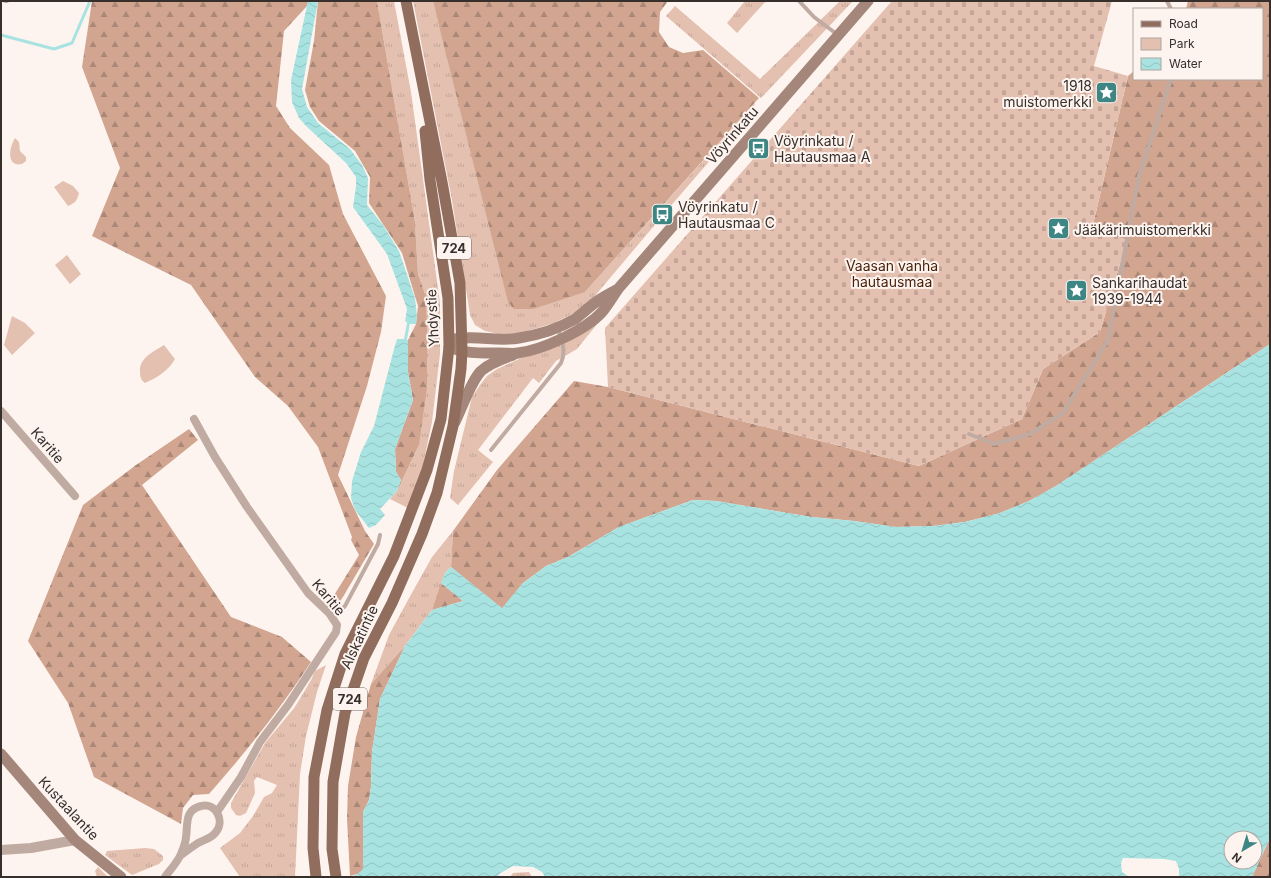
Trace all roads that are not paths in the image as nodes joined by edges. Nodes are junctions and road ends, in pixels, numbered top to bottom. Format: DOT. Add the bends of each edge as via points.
graph roads {
  1 [pos="406,1"];
  2 [pos="799,1"];
  3 [pos="868,1"];
  4 [pos="838,35"];
  5 [pos="419,72"];
  6 [pos="1171,80"];
  7 [pos="618,289"];
  8 [pos="557,327"];
  9 [pos="462,337"];
  10 [pos="562,338"];
  11 [pos="449,347"];
  12 [pos="462,351"];
  13 [pos="518,353"];
  14 [pos="1,411"];
  15 [pos="194,419"];
  16 [pos="453,426"];
  17 [pos="969,434"];
  18 [pos="490,450"];
  19 [pos="75,496"];
  20 [pos="422,534"];
  21 [pos="380,535"];
  22 [pos="394,556"];
  23 [pos="333,618"];
  24 [pos="1,754"];
  25 [pos="217,812"];
  26 [pos="75,840"];
  27 [pos="1,850"];
  28 [pos="180,856"];
  29 [pos="121,877"];
  30 [pos="165,877"];
  31 [pos="316,877"];
  32 [pos="336,877"];
  1 -- 5 [label="main road, Yhdystie / 724"];
  2 -- 4 [label="lane" via="814,17"];
  3 -- 4 [label="main road, Vöyrinkatu"];
  4 -- 7 [label="main road, Vöyrinkatu"];
  5 -- 9 [label="main road, Yhdystie / 724" via="460,283"];
  5 -- 11 [label="main road, Yhdystie / 724" via="430,180 448,298"];
  6 -- 17 [label="lane" via="1139,176 1108,340 1063,413 1030,434 994,444"];
  7 -- 8 [label="main road, Vöyrinkatu" via="598,300 575,319"];
  7 -- 10 [label="main road, Vöyrinkatu" via="602,312 576,332"];
  8 -- 9 [label="main road, Vöyrinkatu" via="519,338"];
  8 -- 10 [label="lane"];
  9 -- 11 [label="main road" via="454,339"];
  9 -- 12 [label="main road, Yhdystie / 724"];
  10 -- 13 [label="main road, Vöyrinkatu"];
  10 -- 18 [label="lane" via="564,354 561,363"];
  11 -- 12 [label="main road, Vöyrinkatu"];
  11 -- 22 [label="main road, Yhdystie / 724" via="441,418 427,470"];
  12 -- 13 [label="main road, Vöyrinkatu"];
  12 -- 16 [label="main road, Yhdystie / 724"];
  13 -- 16 [label="main road" via="481,371"];
  14 -- 19 [label="street, Karitie"];
  15 -- 23 [label="street, Karitie" via="247,507 308,593"];
  16 -- 20 [label="main road, Yhdystie / 724" via="437,493"];
  20 -- 32 [label="main road, Alskatintie / 724" via="392,603 364,658 345,713 333,782 332,849"];
  21 -- 23 [label="lane" via="378,544 345,606"];
  22 -- 31 [label="main road, Alskatintie / 724" via="345,654 327,710 314,778 313,848"];
  23 -- 25 [label="street, Karitie" via="337,625 336,632 288,705 260,742 241,777"];
  24 -- 26 [label="main road, Kustaalantie"];
  25 -- 28 [label="street" via="220,822 213,836"];
  25 -- 28 [label="street" via="203,805 195,808 188,819"];
  26 -- 27 [label="street" via="31,848"];
  26 -- 29 [label="main road, Kustaalantie"];
  28 -- 30 [label="street"];
}
